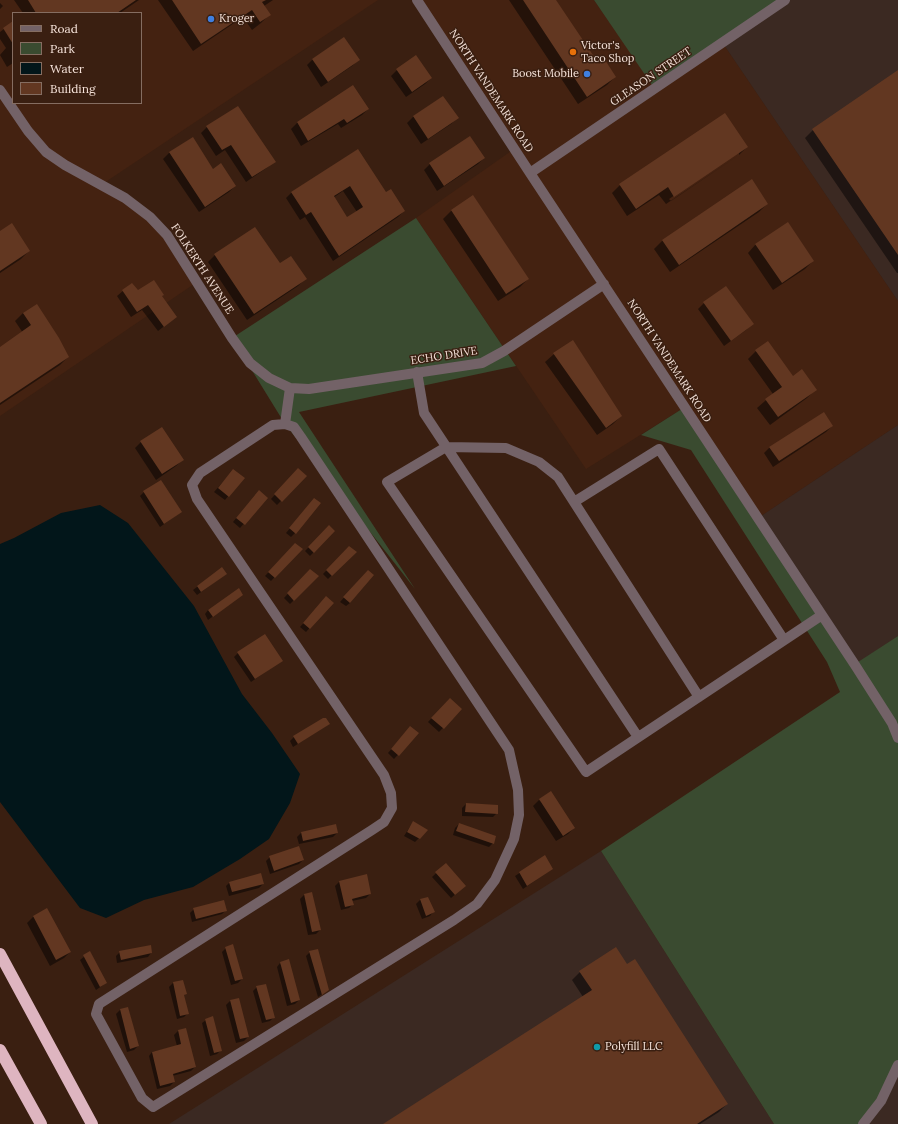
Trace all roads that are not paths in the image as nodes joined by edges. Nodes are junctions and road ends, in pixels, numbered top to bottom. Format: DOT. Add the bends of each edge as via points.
graph roads {
  1 [pos="417,0"];
  2 [pos="785,0"];
  3 [pos="0,90"];
  4 [pos="530,173"];
  5 [pos="604,284"];
  6 [pos="417,372"];
  7 [pos="290,388"];
  8 [pos="285,424"];
  9 [pos="446,447"];
  10 [pos="574,502"];
  11 [pos="822,615"];
  12 [pos="784,640"];
  13 [pos="699,697"];
  14 [pos="638,737"];
  15 [pos="898,738"];
  16 [pos="0,954"];
  17 [pos="0,1050"];
  18 [pos="898,1065"];
  19 [pos="41,1124"];
  20 [pos="92,1124"];
  21 [pos="863,1124"];
  1 -- 4 [label="street, NORTH VANDEMARK ROAD"];
  2 -- 4 [label="street, GLEASON STREET"];
  3 -- 7 [label="street, FOLKERTH AVENUE" via="28,132 46,152 125,198 150,217 167,235 250,362 269,378"];
  4 -- 5 [label="street, NORTH VANDEMARK ROAD"];
  5 -- 6 [label="street, ECHO DRIVE" via="482,363"];
  5 -- 11 [label="street, NORTH VANDEMARK ROAD"];
  6 -- 7 [label="street, ECHO DRIVE" via="309,389"];
  6 -- 9 [label="street" via="424,413"];
  7 -- 8 [label="street"];
  8 -- 8 [label="street" via="294,427 301,437 509,750 518,790 519,815 514,838 500,870 477,904 153,1107 142,1098 96,1014 99,1004 384,822 392,808 391,793 384,775 197,499 192,485 200,474 273,425"];
  9 -- 10 [label="street" via="506,448 539,462 558,477"];
  9 -- 14 [label="street"];
  9 -- 14 [label="street" via="387,482 586,772"];
  10 -- 12 [label="street" via="659,449"];
  10 -- 13 [label="street"];
  11 -- 12 [label="street"];
  11 -- 15 [label="street, NORTH VANDEMARK ROAD" via="892,723"];
  12 -- 13 [label="street"];
  13 -- 14 [label="street"];
  16 -- 20 [label="highway"];
  17 -- 19 [label="highway"];
  18 -- 21 [label="street" via="880,1101"];
}
